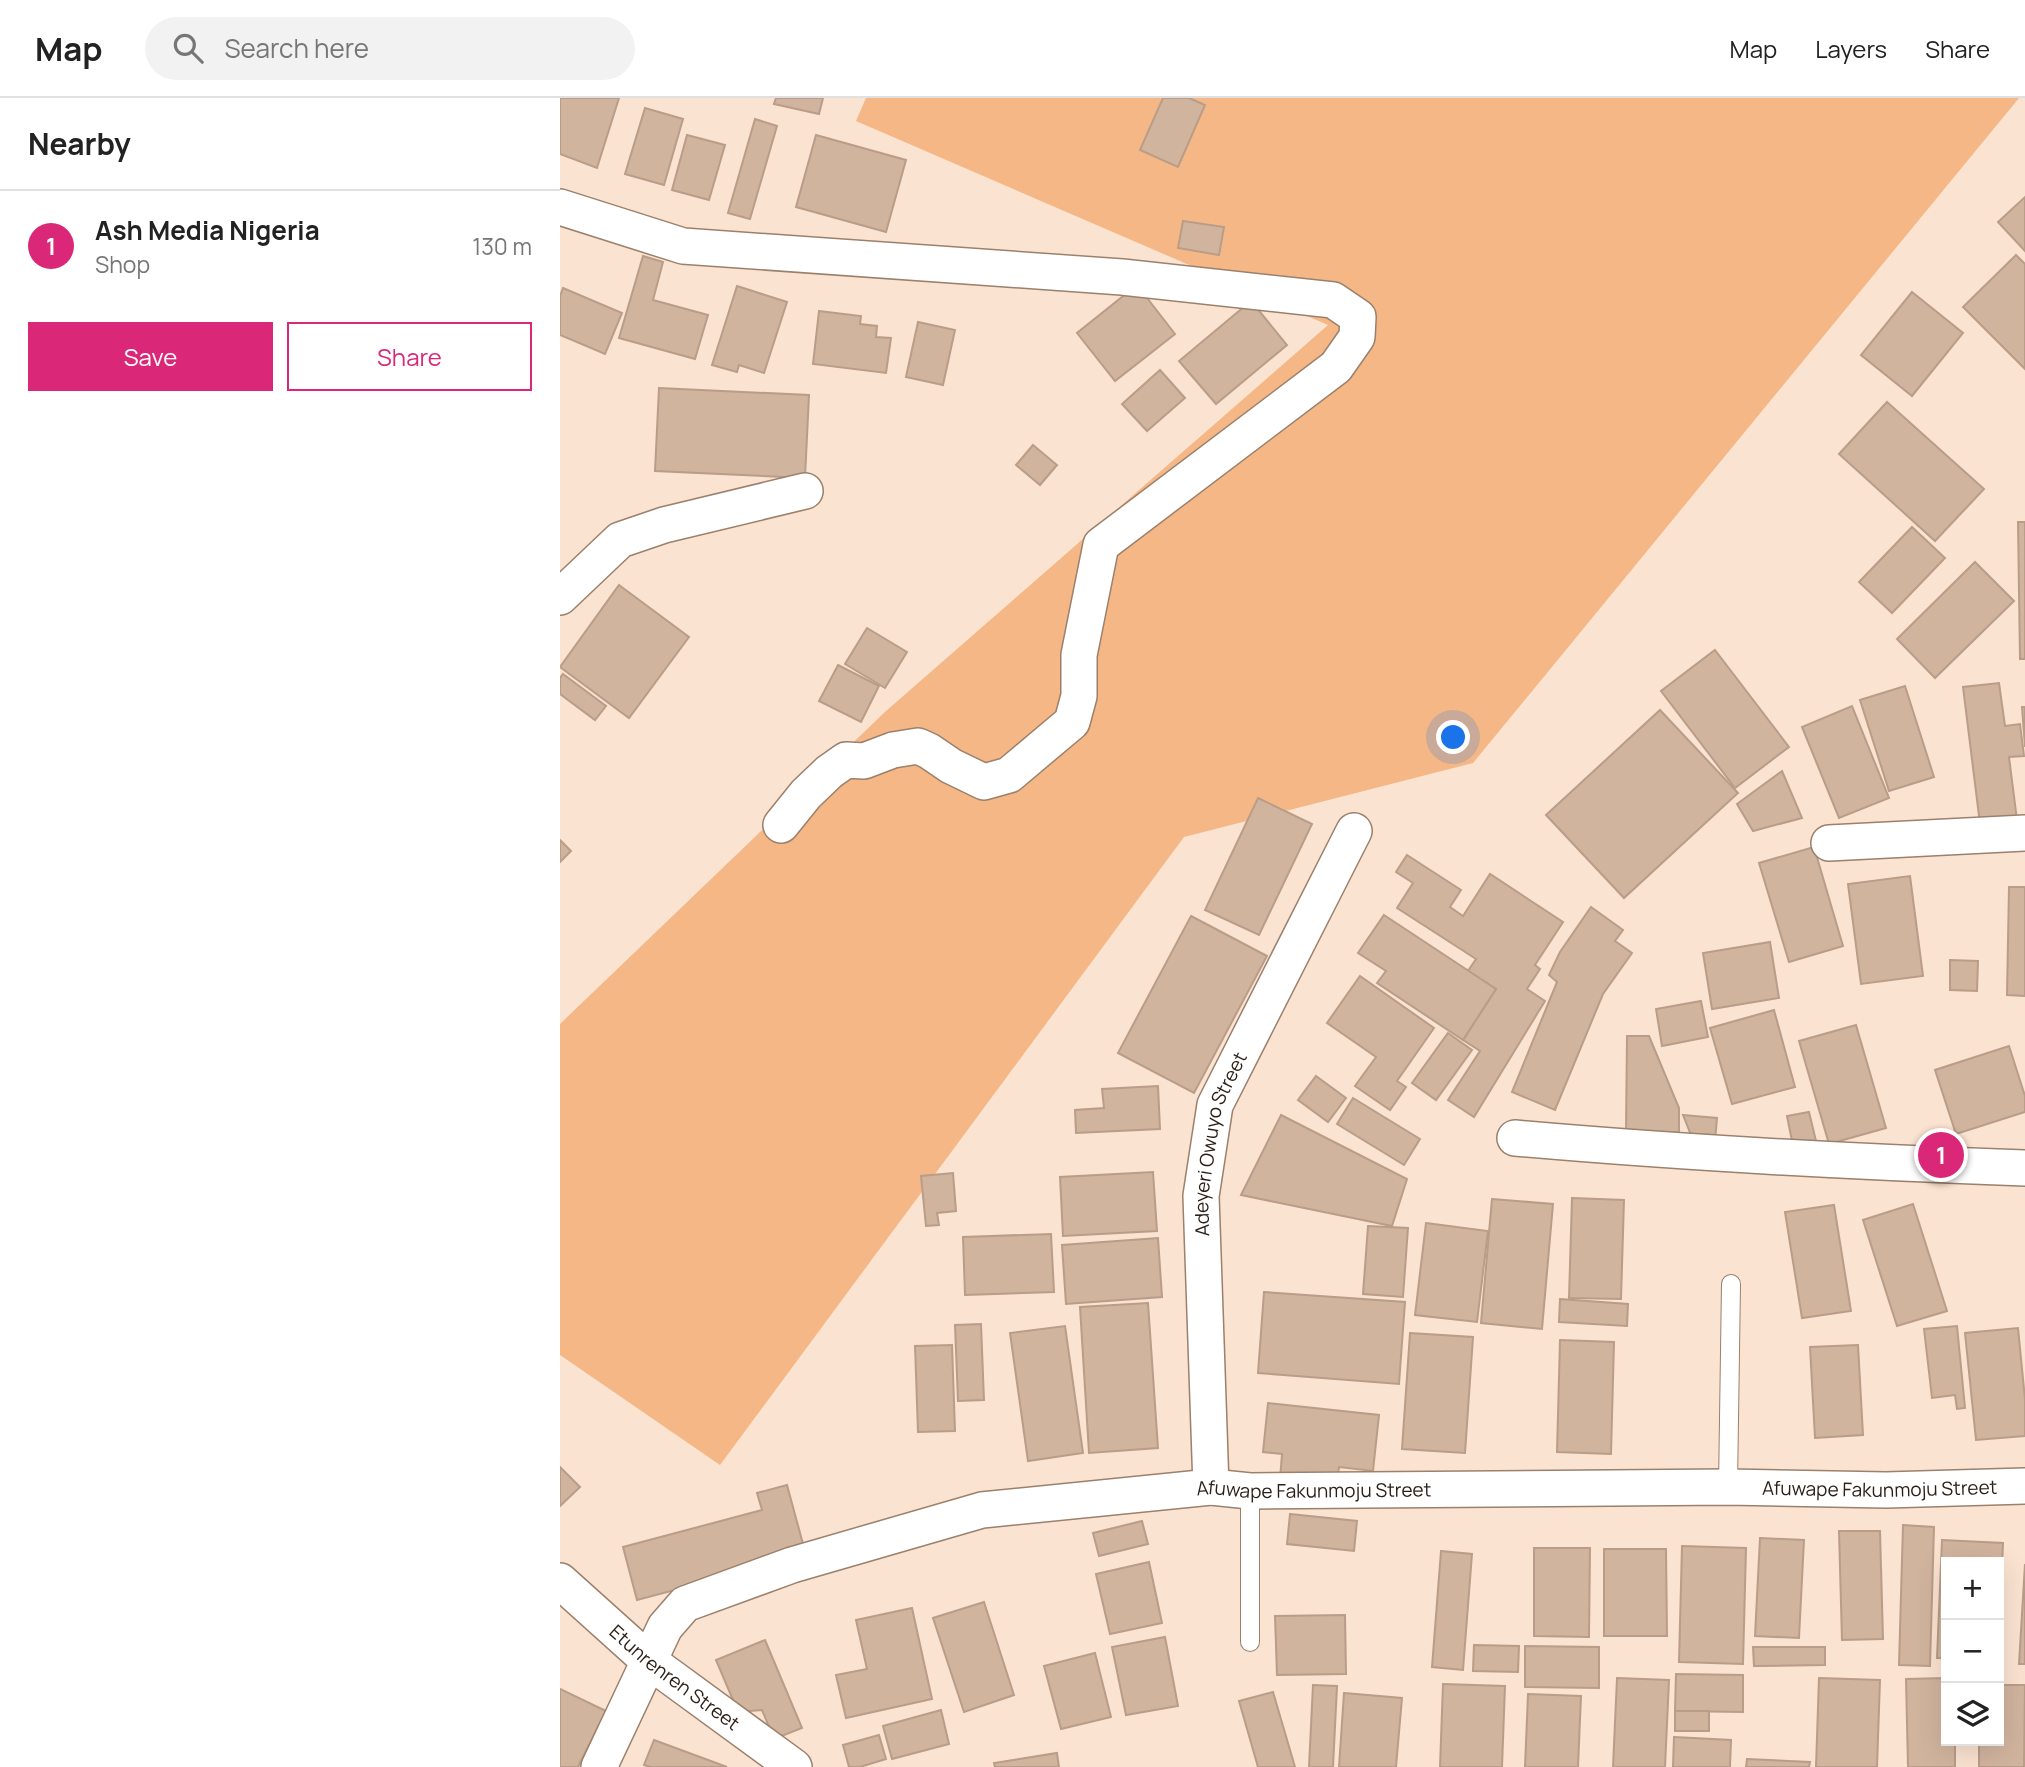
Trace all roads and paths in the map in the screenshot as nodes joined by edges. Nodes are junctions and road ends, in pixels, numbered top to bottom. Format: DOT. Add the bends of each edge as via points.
graph roads {
  1 [pos="560,207"];
  2 [pos="805,491"];
  3 [pos="560,597"];
  4 [pos="781,825"];
  5 [pos="1354,831"];
  6 [pos="2025,833"];
  7 [pos="1829,842"];
  8 [pos="1515,1138"];
  9 [pos="2025,1168"];
  10 [pos="1731,1284"];
  11 [pos="2025,1486"];
  12 [pos="1211,1487"];
  13 [pos="1728,1487"];
  14 [pos="1250,1490"];
  15 [pos="560,1581"];
  16 [pos="1250,1642"];
  17 [pos="649,1661"];
  18 [pos="599,1767"];
  19 [pos="794,1767"];
  1 -- 4 [label="street" via="683,246 1122,277 1333,300 1358,317 1357,337 1336,367 1101,545 1079,655 1079,696 1072,722 1061,732 1009,775 984,782 918,746 864,761 846,760 806,794"];
  2 -- 3 [label="street" via="621,540"];
  5 -- 12 [label="street, Adeyeri Owuyo Street" via="1214,1105 1201,1196"];
  6 -- 7 [label="street"];
  8 -- 9 [label="street" via="1791,1159"];
  10 -- 13 [label="lane"];
  11 -- 13 [label="street, Afuwape Fakunmoju Street" via="1886,1490"];
  12 -- 14 [label="street, Afuwape Fakunmoju Street"];
  12 -- 17 [label="street, Afuwape Fakunmoju Street" via="982,1510 792,1565 685,1604 665,1627"];
  13 -- 14 [label="street, Afuwape Fakunmoju Street"];
  14 -- 16 [label="lane"];
  15 -- 17 [label="street, Etunrenren Street"];
  17 -- 18 [label="street, Afuwape Fakunmoju Street"];
  17 -- 19 [label="street, Etunrenren Street"];
}
